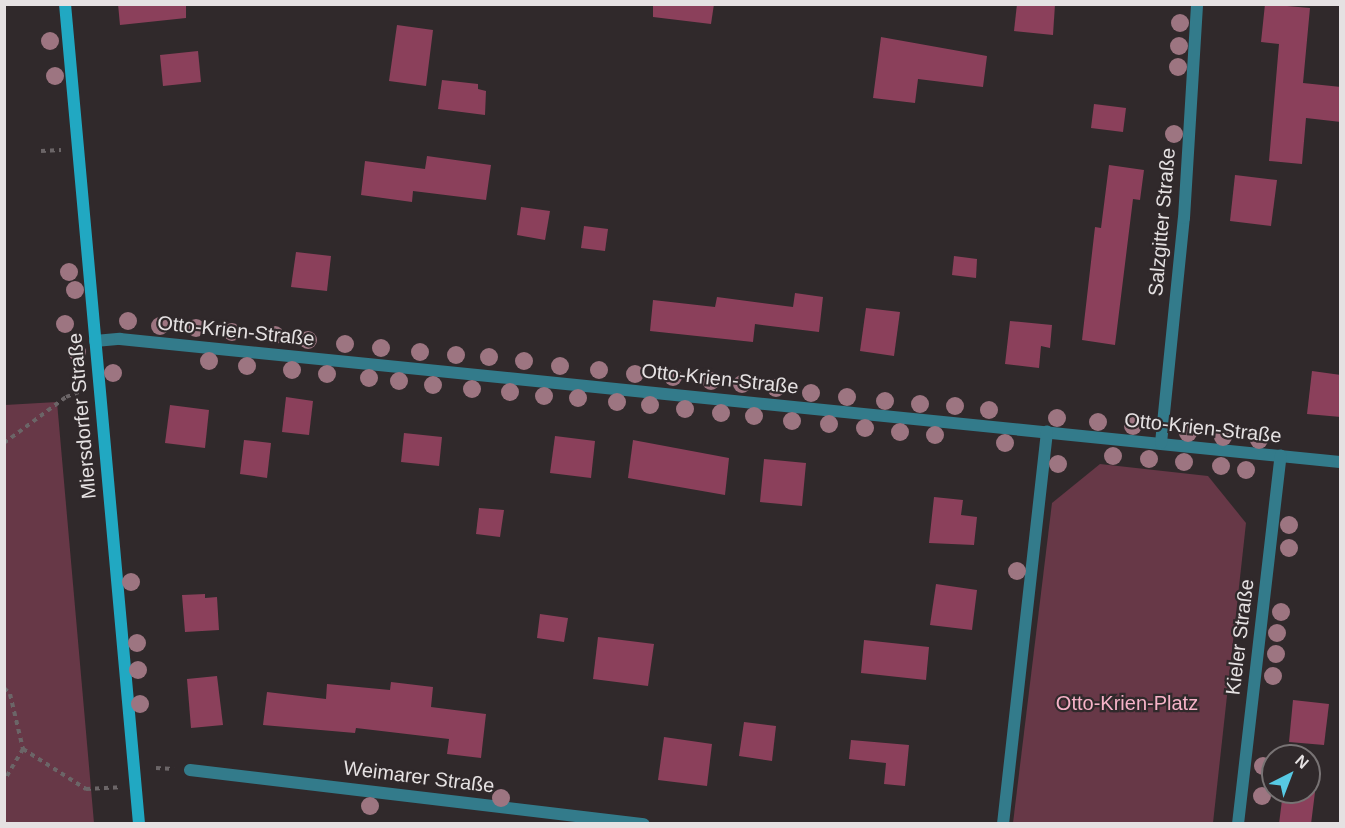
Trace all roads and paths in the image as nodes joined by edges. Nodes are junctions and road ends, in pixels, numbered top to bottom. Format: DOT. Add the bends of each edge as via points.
graph roads {
  1 [pos="65,4"];
  2 [pos="1197,4"];
  3 [pos="95,341"];
  4 [pos="99,385"];
  5 [pos="1047,431"];
  6 [pos="4,443"];
  7 [pos="1161,443"];
  8 [pos="1281,455"];
  9 [pos="1341,462"];
  10 [pos="4,688"];
  11 [pos="23,749"];
  12 [pos="190,770"];
  13 [pos="4,781"];
  14 [pos="136,786"];
  15 [pos="139,824"];
  16 [pos="644,824"];
  17 [pos="1003,824"];
  18 [pos="1239,824"];
  1 -- 3 [label="street, Miersdorfer Straße"];
  2 -- 7 [label="street, Salzgitter Straße" via="1184,218"];
  3 -- 4 [label="street, Miersdorfer Straße"];
  3 -- 5 [label="street, Otto-Krien-Straße" via="120,339"];
  4 -- 6 [label="path" via="66,397"];
  4 -- 14 [label="street, Miersdorfer Straße"];
  5 -- 7 [label="street, Otto-Krien-Straße"];
  5 -- 17 [label="street"];
  7 -- 8 [label="street, Otto-Krien-Straße"];
  8 -- 9 [label="street, Otto-Krien-Straße"];
  8 -- 18 [label="street, Kieler Straße"];
  10 -- 11 [label="path" via="10,694"];
  11 -- 13 [label="path"];
  11 -- 14 [label="path" via="86,789"];
  12 -- 16 [label="street, Weimarer Straße"];
  14 -- 15 [label="street, Miersdorfer Straße"];
}
